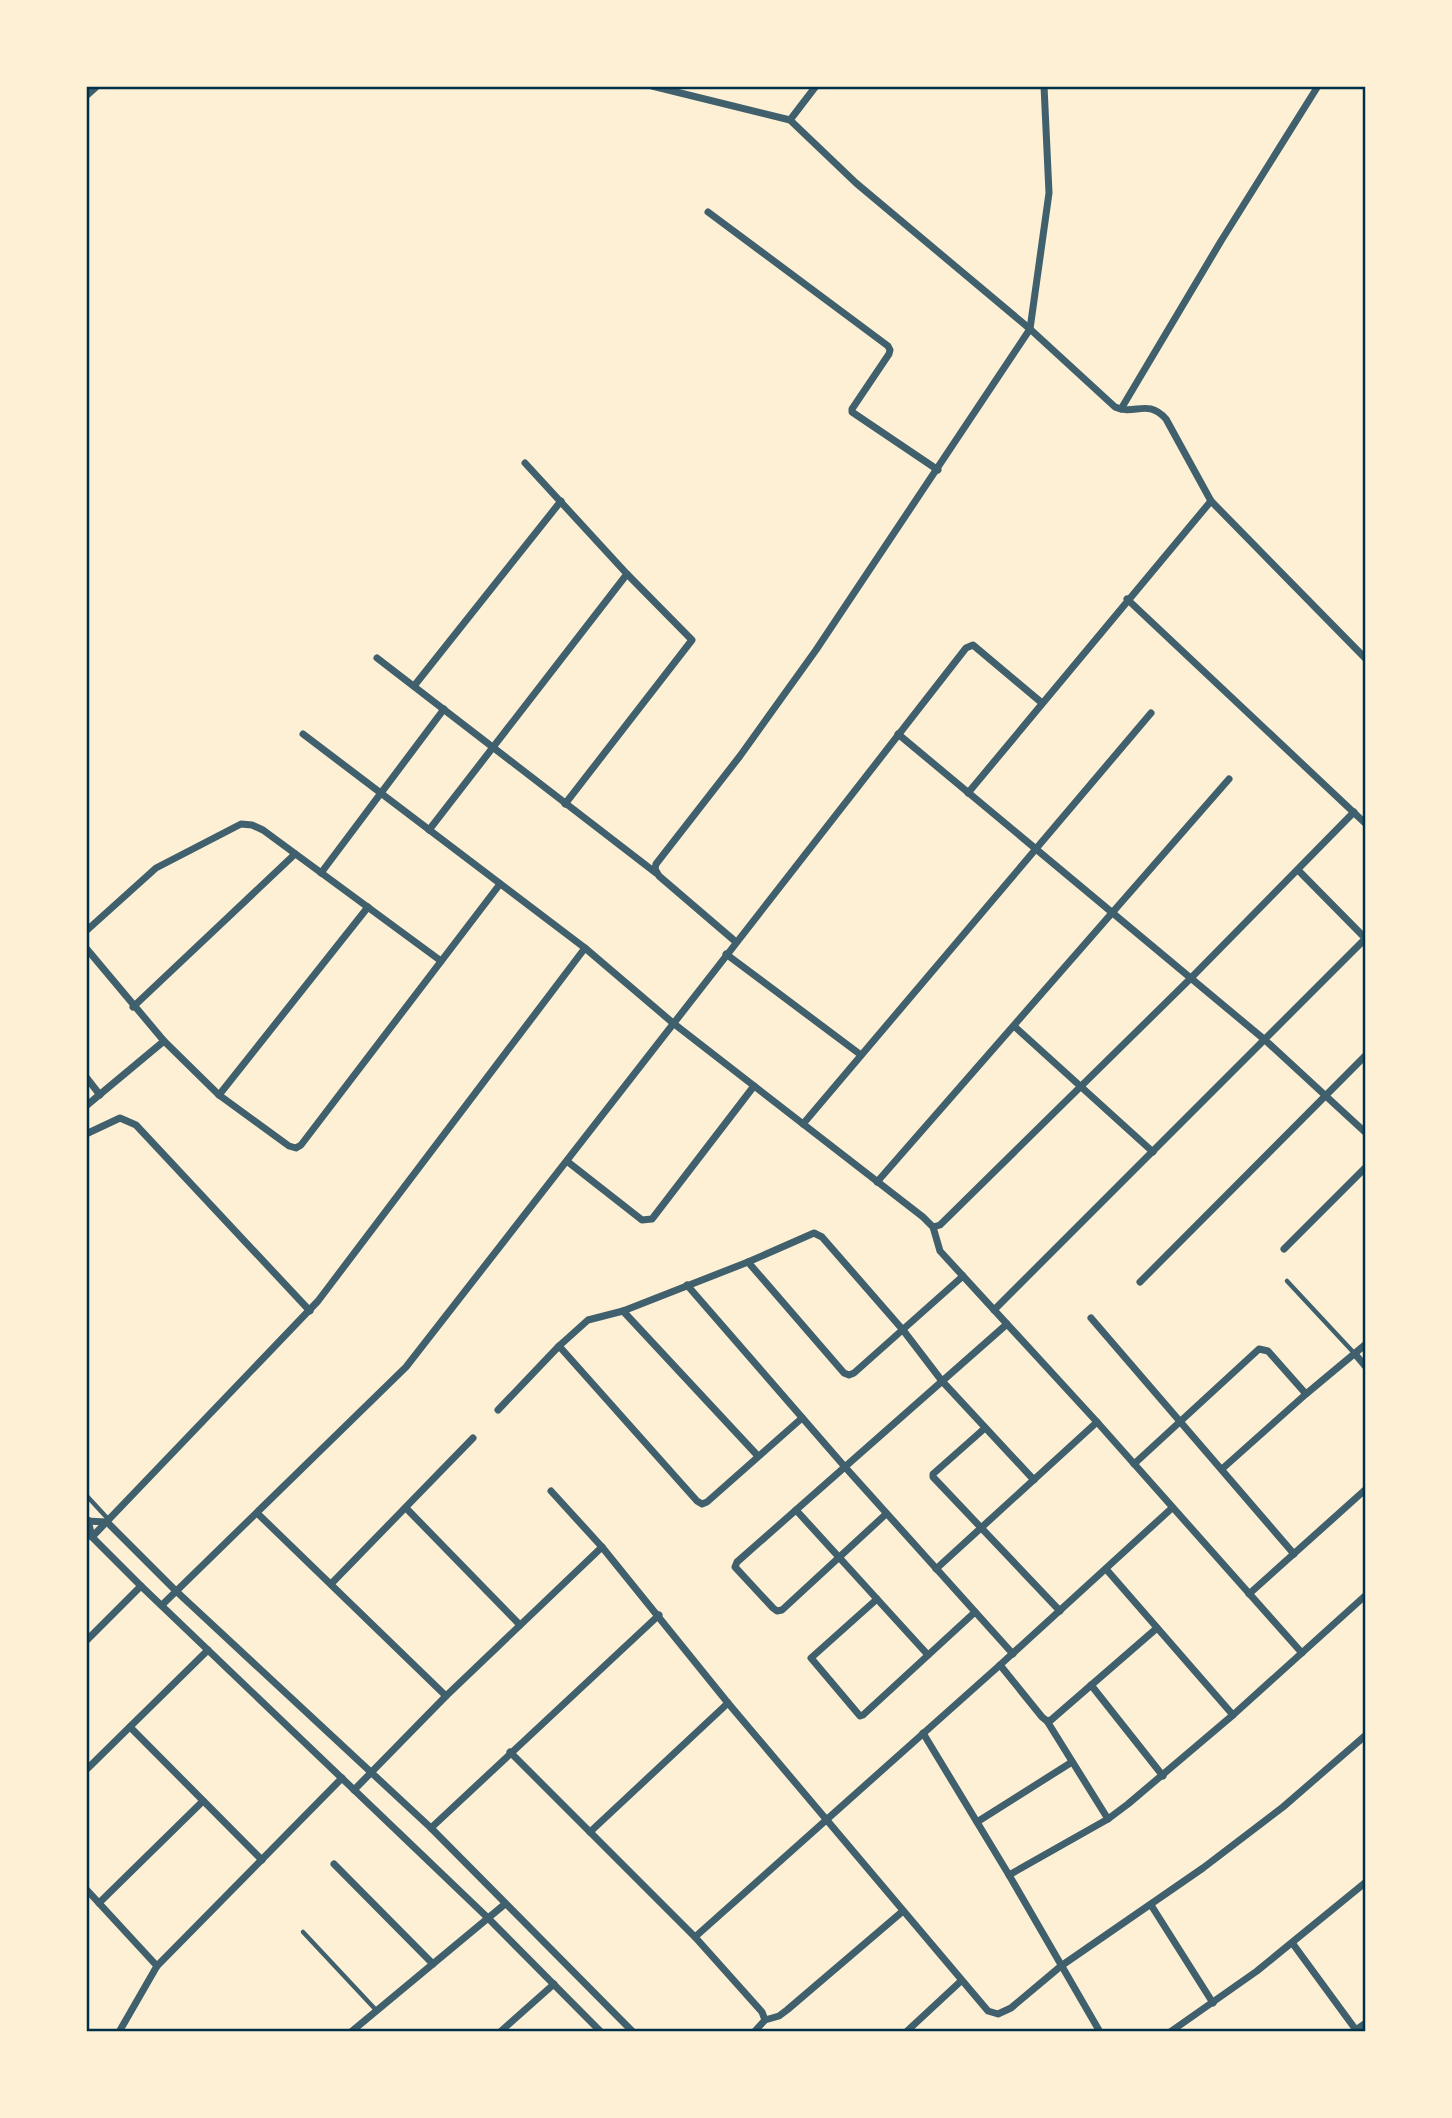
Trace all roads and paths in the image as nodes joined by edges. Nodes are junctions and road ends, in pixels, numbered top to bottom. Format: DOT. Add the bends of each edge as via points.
graph roads {
  1 [pos="95,86"];
  2 [pos="652,86"];
  3 [pos="816,86"];
  4 [pos="1044,86"];
  5 [pos="1318,86"];
  6 [pos="86,94"];
  7 [pos="790,120"];
  8 [pos="708,212"];
  9 [pos="1030,329"];
  10 [pos="1121,409"];
  11 [pos="525,463"];
  12 [pos="938,470"];
  13 [pos="561,501"];
  14 [pos="1211,501"];
  15 [pos="626,574"];
  16 [pos="1127,600"];
  17 [pos="377,658"];
  18 [pos="1366,659"];
  19 [pos="414,686"];
  20 [pos="1042,703"];
  21 [pos="444,709"];
  22 [pos="1151,713"];
  23 [pos="303,734"];
  24 [pos="898,734"];
  25 [pos="494,747"];
  26 [pos="1229,779"];
  27 [pos="968,793"];
  28 [pos="382,794"];
  29 [pos="565,804"];
  30 [pos="1354,813"];
  31 [pos="1365,820"];
  32 [pos="429,830"];
  33 [pos="1037,850"];
  34 [pos="295,854"];
  35 [pos="1298,870"];
  36 [pos="321,873"];
  37 [pos="659,876"];
  38 [pos="500,884"];
  39 [pos="368,907"];
  40 [pos="1113,913"];
  41 [pos="86,931"];
  42 [pos="1366,938"];
  43 [pos="736,942"];
  44 [pos="86,948"];
  45 [pos="585,948"];
  46 [pos="726,954"];
  47 [pos="441,961"];
  48 [pos="1191,978"];
  49 [pos="133,1007"];
  50 [pos="673,1023"];
  51 [pos="1014,1026"];
  52 [pos="1265,1040"];
  53 [pos="164,1041"];
  54 [pos="861,1055"];
  55 [pos="1366,1055"];
  56 [pos="86,1077"];
  57 [pos="754,1086"];
  58 [pos="1080,1087"];
  59 [pos="100,1095"];
  60 [pos="219,1096"];
  61 [pos="1326,1096"];
  62 [pos="86,1106"];
  63 [pos="803,1124"];
  64 [pos="1366,1133"];
  65 [pos="86,1134"];
  66 [pos="1153,1152"];
  67 [pos="568,1162"];
  68 [pos="1366,1167"];
  69 [pos="877,1182"];
  70 [pos="934,1229"];
  71 [pos="1283,1249"];
  72 [pos="748,1262"];
  73 [pos="963,1276"];
  74 [pos="1287,1281"];
  75 [pos="1140,1282"];
  76 [pos="687,1285"];
  77 [pos="994,1310"];
  78 [pos="310,1311"];
  79 [pos="623,1311"];
  80 [pos="1091,1318"];
  81 [pos="1007,1324"];
  82 [pos="903,1330"];
  83 [pos="1366,1344"];
  84 [pos="559,1346"];
  85 [pos="1355,1353"];
  86 [pos="1366,1367"];
  87 [pos="942,1381"];
  88 [pos="1306,1394"];
  89 [pos="498,1410"];
  90 [pos="802,1418"];
  91 [pos="1097,1422"];
  92 [pos="1180,1422"];
  93 [pos="985,1428"];
  94 [pos="473,1438"];
  95 [pos="758,1456"];
  96 [pos="1134,1464"];
  97 [pos="845,1467"];
  98 [pos="1222,1469"];
  99 [pos="1034,1479"];
  100 [pos="1366,1489"];
  101 [pos="551,1491"];
  102 [pos="86,1495"];
  103 [pos="406,1508"];
  104 [pos="1172,1508"];
  105 [pos="796,1510"];
  106 [pos="257,1513"];
  107 [pos="886,1514"];
  108 [pos="87,1521"];
  109 [pos="108,1521"];
  110 [pos="981,1528"];
  111 [pos="92,1536"];
  112 [pos="601,1547"];
  113 [pos="1294,1553"];
  114 [pos="839,1557"];
  115 [pos="936,1569"];
  116 [pos="1106,1569"];
  117 [pos="331,1584"];
  118 [pos="141,1586"];
  119 [pos="176,1591"];
  120 [pos="1249,1594"];
  121 [pos="1366,1595"];
  122 [pos="877,1599"];
  123 [pos="162,1605"];
  124 [pos="1060,1611"];
  125 [pos="975,1612"];
  126 [pos="659,1615"];
  127 [pos="520,1625"];
  128 [pos="1157,1628"];
  129 [pos="86,1641"];
  130 [pos="208,1650"];
  131 [pos="1302,1653"];
  132 [pos="1013,1654"];
  133 [pos="928,1655"];
  134 [pos="1000,1665"];
  135 [pos="1091,1685"];
  136 [pos="446,1696"];
  137 [pos="728,1703"];
  138 [pos="1233,1715"];
  139 [pos="1046,1721"];
  140 [pos="130,1727"];
  141 [pos="923,1733"];
  142 [pos="1366,1735"];
  143 [pos="510,1752"];
  144 [pos="1072,1762"];
  145 [pos="86,1770"];
  146 [pos="372,1771"];
  147 [pos="1163,1776"];
  148 [pos="342,1778"];
  149 [pos="354,1790"];
  150 [pos="203,1801"];
  151 [pos="826,1818"];
  152 [pos="1108,1819"];
  153 [pos="977,1822"];
  154 [pos="430,1828"];
  155 [pos="590,1832"];
  156 [pos="262,1860"];
  157 [pos="334,1864"];
  158 [pos="1009,1875"];
  159 [pos="1366,1882"];
  160 [pos="86,1889"];
  161 [pos="99,1903"];
  162 [pos="505,1903"];
  163 [pos="1151,1905"];
  164 [pos="902,1910"];
  165 [pos="488,1918"];
  166 [pos="303,1932"];
  167 [pos="695,1937"];
  168 [pos="1293,1944"];
  169 [pos="433,1964"];
  170 [pos="157,1966"];
  171 [pos="1061,1966"];
  172 [pos="961,1981"];
  173 [pos="554,1984"];
  174 [pos="1213,2003"];
  175 [pos="377,2011"];
  176 [pos="765,2020"];
  177 [pos="1366,2023"];
  178 [pos="1354,2031"];
  179 [pos="120,2032"];
  180 [pos="351,2032"];
  181 [pos="500,2032"];
  182 [pos="601,2032"];
  183 [pos="633,2032"];
  184 [pos="754,2032"];
  185 [pos="906,2032"];
  186 [pos="1100,2032"];
  187 [pos="1170,2032"];
  1 -- 6 [label="street"];
  2 -- 7 [label="street"];
  3 -- 7 [label="street"];
  4 -- 9 [label="street" via="1049,193"];
  5 -- 10 [label="street"];
  7 -- 9 [label="street" via="856,184"];
  8 -- 12 [label="street" via="888,346 889,354 852,412"];
  9 -- 10 [label="street"];
  9 -- 12 [label="street"];
  10 -- 14 [label="street" via="1149,407 1166,419"];
  11 -- 13 [label="street"];
  12 -- 37 [label="street" via="740,756 656,863"];
  13 -- 15 [label="street"];
  13 -- 19 [label="street"];
  14 -- 16 [label="street"];
  14 -- 18 [label="street"];
  15 -- 25 [label="street"];
  15 -- 29 [label="street" via="692,640"];
  16 -- 20 [label="street"];
  16 -- 30 [label="street"];
  17 -- 19 [label="street"];
  19 -- 21 [label="street"];
  20 -- 24 [label="street" via="969,645"];
  20 -- 27 [label="street"];
  21 -- 25 [label="street"];
  21 -- 28 [label="street"];
  22 -- 33 [label="street"];
  23 -- 28 [label="street"];
  24 -- 27 [label="street"];
  24 -- 43 [label="street"];
  25 -- 29 [label="street"];
  25 -- 32 [label="street"];
  26 -- 40 [label="street"];
  27 -- 33 [label="street"];
  28 -- 32 [label="street"];
  28 -- 36 [label="street"];
  29 -- 37 [label="street"];
  30 -- 31 [label="street"];
  30 -- 35 [label="street"];
  32 -- 38 [label="street"];
  33 -- 40 [label="street"];
  33 -- 54 [label="street"];
  34 -- 36 [label="street"];
  34 -- 41 [label="street" via="264,830 241,824 156,869"];
  34 -- 49 [label="street"];
  35 -- 42 [label="street"];
  35 -- 48 [label="street"];
  36 -- 39 [label="street"];
  37 -- 43 [label="street"];
  38 -- 45 [label="street"];
  38 -- 47 [label="street"];
  39 -- 47 [label="street"];
  39 -- 60 [label="street"];
  40 -- 48 [label="street"];
  40 -- 51 [label="street"];
  42 -- 52 [label="street"];
  43 -- 46 [label="street"];
  44 -- 49 [label="street"];
  45 -- 50 [label="street"];
  45 -- 78 [label="street"];
  46 -- 50 [label="street"];
  46 -- 54 [label="street"];
  47 -- 60 [label="street" via="301,1145 289,1146"];
  48 -- 52 [label="street"];
  48 -- 58 [label="street"];
  49 -- 53 [label="street"];
  50 -- 57 [label="street"];
  50 -- 67 [label="street"];
  51 -- 58 [label="street"];
  51 -- 69 [label="street"];
  52 -- 61 [label="street"];
  52 -- 66 [label="street"];
  53 -- 59 [label="street"];
  53 -- 60 [label="street"];
  54 -- 63 [label="street"];
  55 -- 61 [label="street"];
  56 -- 59 [label="street"];
  57 -- 63 [label="street"];
  57 -- 67 [label="street" via="652,1219 642,1220"];
  58 -- 66 [label="street"];
  58 -- 70 [label="street"];
  59 -- 62 [label="street"];
  61 -- 64 [label="street"];
  61 -- 75 [label="street"];
  63 -- 69 [label="street"];
  65 -- 78 [label="street" via="120,1118 136,1125"];
  66 -- 77 [label="street"];
  67 -- 106 [label="street" via="406,1367"];
  68 -- 71 [label="street"];
  69 -- 70 [label="street"];
  70 -- 73 [label="street" via="940,1251"];
  72 -- 76 [label="street"];
  72 -- 82 [label="street" via="809,1234 819,1234"];
  72 -- 82 [label="street" via="844,1373 854,1373"];
  73 -- 77 [label="street"];
  73 -- 82 [label="street"];
  74 -- 85 [label="lane"];
  76 -- 79 [label="street"];
  76 -- 90 [label="street"];
  77 -- 81 [label="street"];
  78 -- 109 [label="street"];
  79 -- 84 [label="street" via="588,1320"];
  79 -- 95 [label="street"];
  80 -- 92 [label="street"];
  81 -- 87 [label="street"];
  81 -- 91 [label="street"];
  82 -- 87 [label="street"];
  83 -- 85 [label="street"];
  84 -- 89 [label="street"];
  84 -- 95 [label="street" via="702,1504"];
  85 -- 86 [label="street"];
  85 -- 88 [label="street"];
  87 -- 93 [label="street"];
  87 -- 97 [label="street"];
  88 -- 92 [label="street" via="1268,1351 1259,1349"];
  88 -- 98 [label="street"];
  90 -- 95 [label="street"];
  90 -- 97 [label="street"];
  91 -- 96 [label="street"];
  91 -- 99 [label="street"];
  92 -- 96 [label="street"];
  92 -- 98 [label="street"];
  93 -- 99 [label="street"];
  93 -- 110 [label="street" via="933,1474"];
  94 -- 103 [label="street"];
  96 -- 104 [label="street"];
  97 -- 105 [label="street"];
  97 -- 107 [label="street"];
  98 -- 113 [label="street"];
  99 -- 110 [label="street"];
  100 -- 113 [label="street"];
  101 -- 112 [label="street"];
  102 -- 109 [label="lane"];
  103 -- 117 [label="street"];
  103 -- 127 [label="street"];
  104 -- 116 [label="street"];
  104 -- 120 [label="street"];
  105 -- 114 [label="street"];
  105 -- 114 [label="street" via="735,1567 777,1611"];
  106 -- 117 [label="street"];
  106 -- 119 [label="street"];
  107 -- 114 [label="street"];
  107 -- 115 [label="street"];
  108 -- 109 [label="street"];
  108 -- 111 [label="street"];
  109 -- 111 [label="street"];
  109 -- 119 [label="street"];
  110 -- 115 [label="street"];
  110 -- 124 [label="street"];
  111 -- 118 [label="street"];
  112 -- 126 [label="street"];
  112 -- 127 [label="street"];
  113 -- 120 [label="street"];
  114 -- 122 [label="street"];
  115 -- 125 [label="street"];
  116 -- 124 [label="street"];
  116 -- 128 [label="street"];
  117 -- 136 [label="street"];
  118 -- 123 [label="street"];
  118 -- 129 [label="street"];
  119 -- 123 [label="street"];
  119 -- 146 [label="street"];
  120 -- 131 [label="street"];
  121 -- 131 [label="street"];
  122 -- 133 [label="street"];
  122 -- 133 [label="street" via="811,1658 857,1714 863,1715"];
  123 -- 130 [label="street"];
  124 -- 132 [label="street"];
  125 -- 132 [label="street"];
  125 -- 133 [label="street"];
  126 -- 137 [label="street"];
  126 -- 143 [label="street"];
  127 -- 136 [label="street"];
  128 -- 135 [label="street"];
  128 -- 138 [label="street"];
  130 -- 140 [label="street"];
  130 -- 148 [label="street"];
  131 -- 138 [label="street"];
  132 -- 134 [label="street"];
  134 -- 139 [label="street"];
  134 -- 141 [label="street"];
  135 -- 139 [label="street"];
  135 -- 147 [label="street"];
  136 -- 146 [label="street"];
  137 -- 151 [label="street"];
  137 -- 155 [label="street"];
  138 -- 147 [label="street"];
  139 -- 144 [label="street"];
  140 -- 145 [label="street"];
  140 -- 150 [label="street"];
  141 -- 151 [label="street"];
  141 -- 153 [label="street"];
  142 -- 163 [label="street" via="1283,1807"];
  143 -- 154 [label="street"];
  143 -- 155 [label="street"];
  144 -- 152 [label="street"];
  144 -- 153 [label="street"];
  146 -- 149 [label="street"];
  146 -- 154 [label="street"];
  147 -- 152 [label="street"];
  148 -- 149 [label="street"];
  148 -- 156 [label="street"];
  149 -- 165 [label="street"];
  150 -- 156 [label="street"];
  150 -- 161 [label="street"];
  151 -- 164 [label="street"];
  151 -- 167 [label="street"];
  152 -- 158 [label="street"];
  153 -- 158 [label="street"];
  154 -- 162 [label="street"];
  155 -- 167 [label="street"];
  156 -- 170 [label="street"];
  157 -- 169 [label="street"];
  158 -- 171 [label="street"];
  159 -- 168 [label="street"];
  160 -- 161 [label="street"];
  161 -- 170 [label="street"];
  162 -- 165 [label="street"];
  162 -- 183 [label="street"];
  163 -- 171 [label="street"];
  163 -- 174 [label="street"];
  164 -- 172 [label="street"];
  164 -- 176 [label="street" via="787,2010"];
  165 -- 169 [label="street"];
  165 -- 173 [label="street"];
  166 -- 175 [label="lane"];
  167 -- 176 [label="street"];
  168 -- 174 [label="street"];
  168 -- 178 [label="street"];
  169 -- 175 [label="street"];
  170 -- 179 [label="street"];
  171 -- 172 [label="street" via="998,2014 988,2011"];
  171 -- 186 [label="street"];
  172 -- 185 [label="street"];
  173 -- 181 [label="street"];
  173 -- 182 [label="street"];
  174 -- 187 [label="street"];
  175 -- 180 [label="street"];
  176 -- 184 [label="street"];
  177 -- 178 [label="street"];
}
